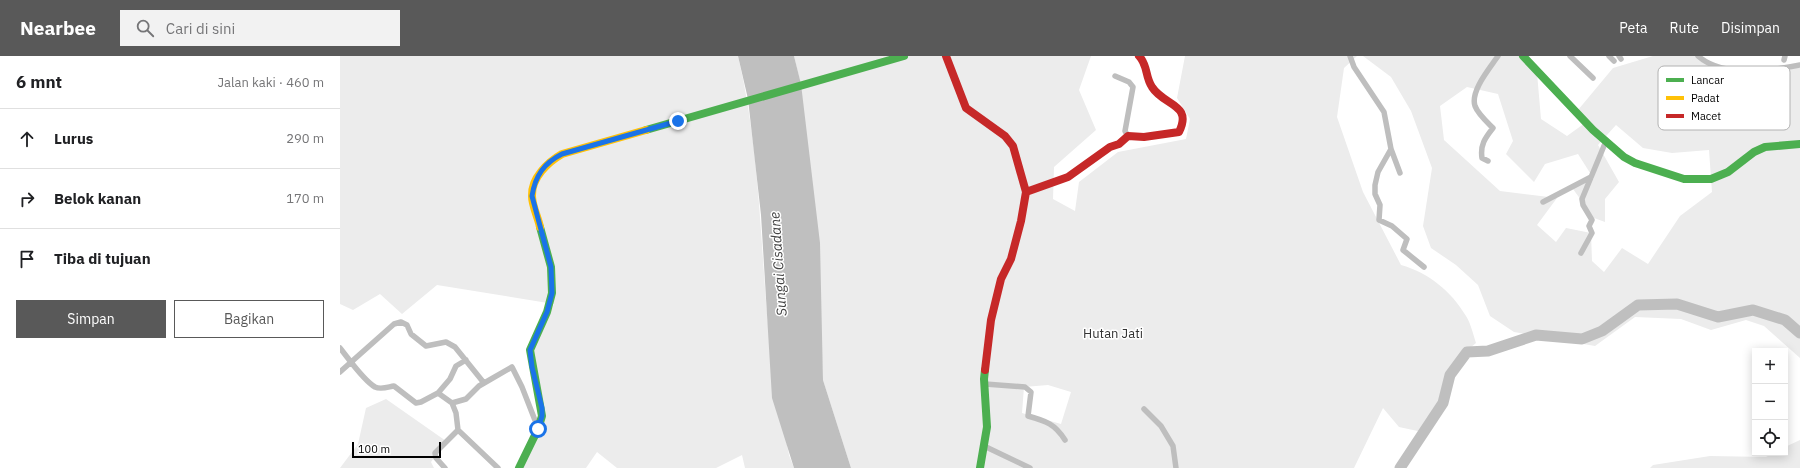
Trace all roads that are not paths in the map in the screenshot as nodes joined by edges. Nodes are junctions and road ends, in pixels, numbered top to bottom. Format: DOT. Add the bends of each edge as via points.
graph roads {
  1 [pos="904,56"];
  2 [pos="946,56"];
  3 [pos="1139,56"];
  4 [pos="1350,56"];
  5 [pos="1498,56"];
  6 [pos="1524,56"];
  7 [pos="1570,56"];
  8 [pos="1609,56"];
  9 [pos="1698,56"];
  10 [pos="1147,59"];
  11 [pos="1614,61"];
  12 [pos="1800,65"];
  13 [pos="1714,66"];
  14 [pos="1790,66"];
  15 [pos="1115,76"];
  16 [pos="1593,78"];
  17 [pos="1128,136"];
  18 [pos="1606,141"];
  19 [pos="1800,144"];
  20 [pos="1391,149"];
  21 [pos="1488,161"];
  22 [pos="1400,173"];
  23 [pos="1592,177"];
  24 [pos="1026,192"];
  25 [pos="1543,202"];
  26 [pos="1581,253"];
  27 [pos="1424,267"];
  28 [pos="340,348"];
  29 [pos="466,360"];
  30 [pos="352,361"];
  31 [pos="340,372"];
  32 [pos="484,383"];
  33 [pos="985,384"];
  34 [pos="438,393"];
  35 [pos="452,403"];
  36 [pos="1144,409"];
  37 [pos="538,429"];
  38 [pos="458,430"];
  39 [pos="1065,440"];
  40 [pos="984,446"];
  41 [pos="445,468"];
  42 [pos="498,468"];
  43 [pos="519,468"];
  44 [pos="980,468"];
  45 [pos="1030,468"];
  46 [pos="1176,468"];
  1 -- 37 [label="street" via="551,159 537,177 532,196 551,267 552,293 547,312 530,350 542,408"];
  2 -- 24 [label="street" via="966,108 1005,136 1013,146"];
  3 -- 10 [label="street"];
  4 -- 20 [label="street" via="1354,67 1384,112"];
  5 -- 21 [label="street" via="1478,85 1474,97 1474,105 1492,128 1480,150 1482,158"];
  6 -- 18 [label="street"];
  7 -- 16 [label="street"];
  8 -- 11 [label="street"];
  9 -- 13 [label="street"];
  10 -- 17 [label="street" via="1146,75 1152,88 1159,96 1176,105 1183,116 1183,126 1176,134"];
  12 -- 14 [label="street"];
  15 -- 17 [label="street" via="1128,82 1132,87 1125,131"];
  17 -- 24 [label="street" via="1068,177"];
  18 -- 19 [label="street" via="1635,163 1684,179 1702,180 1728,172 1754,152 1765,147"];
  18 -- 23 [label="street"];
  20 -- 22 [label="street"];
  20 -- 27 [label="street" via="1378,172 1375,185 1375,194 1380,205 1379,220 1392,226 1407,239 1403,250"];
  23 -- 25 [label="street"];
  23 -- 26 [label="street" via="1582,199 1592,220 1589,226 1592,233"];
  24 -- 33 [label="street" via="1021,221 1001,279 991,320"];
  28 -- 30 [label="street"];
  29 -- 30 [label="street" via="455,347 446,342 426,346 401,322 394,324"];
  29 -- 32 [label="street"];
  29 -- 34 [label="street" via="456,366 450,379"];
  30 -- 31 [label="street"];
  30 -- 34 [label="street" via="364,378 375,387 394,386 416,403"];
  32 -- 35 [label="street" via="466,399"];
  32 -- 37 [label="street" via="512,367"];
  33 -- 39 [label="street" via="1025,387 1031,392 1028,416 1047,421 1060,431"];
  33 -- 40 [label="street" via="987,427"];
  34 -- 35 [label="street"];
  35 -- 38 [label="street"];
  36 -- 46 [label="street" via="1161,426 1173,446"];
  37 -- 43 [label="street"];
  38 -- 41 [label="street" via="436,453 436,458"];
  38 -- 42 [label="street"];
  40 -- 44 [label="street"];
  40 -- 45 [label="street"];
}
